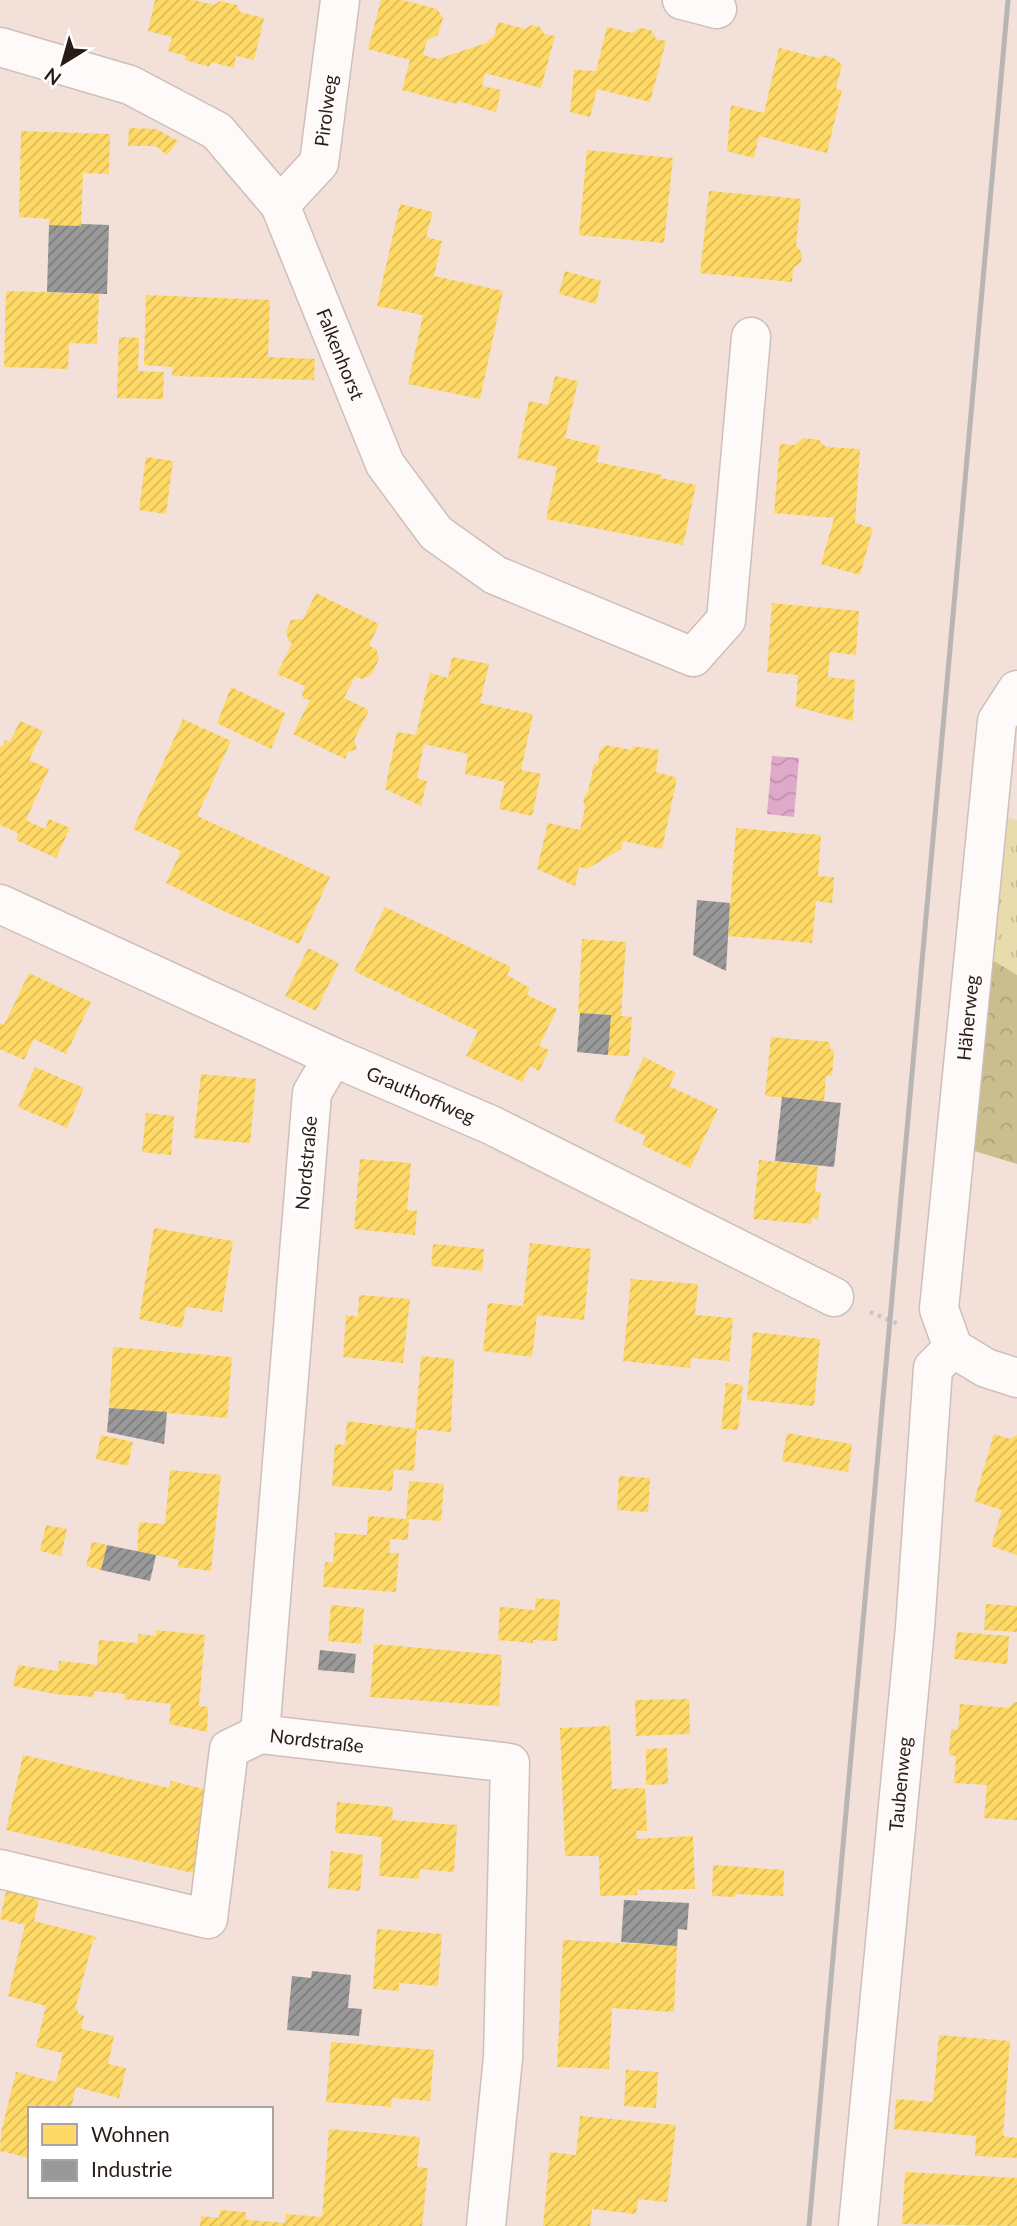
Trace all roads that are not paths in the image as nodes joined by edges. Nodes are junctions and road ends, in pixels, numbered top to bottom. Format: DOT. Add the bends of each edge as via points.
graph roads {
  1 [pos="340,0"];
  2 [pos="0,47"];
  3 [pos="280,205"];
  4 [pos="751,337"];
  5 [pos="1017,690"];
  6 [pos="0,904"];
  7 [pos="333,1057"];
  8 [pos="834,1297"];
  9 [pos="953,1348"];
  10 [pos="1017,1378"];
  11 [pos="260,1734"];
  12 [pos="0,1869"];
  13 [pos="486,2226"];
  14 [pos="858,2226"];
  1 -- 3 [label="street, Pirolweg" via="319,163"];
  2 -- 3 [label="street, Falkenhorst" via="130,85 217,131"];
  3 -- 4 [label="street, Falkenhorst" via="385,464 436,533 495,575 693,657 726,620"];
  5 -- 9 [label="street, Häherweg" via="997,721 939,1310"];
  6 -- 7 [label="street, Grauthoffweg"];
  7 -- 8 [label="street, Grauthoffweg" via="491,1125"];
  7 -- 11 [label="street, Nordstraße" via="312,1093"];
  9 -- 10 [label="street" via="986,1368"];
  9 -- 14 [label="street, Taubenweg" via="933,1368 915,1628"];
  11 -- 12 [label="street" via="229,1749 208,1919"];
  11 -- 13 [label="street, Nordstraße" via="510,1763 503,2058"];
}
